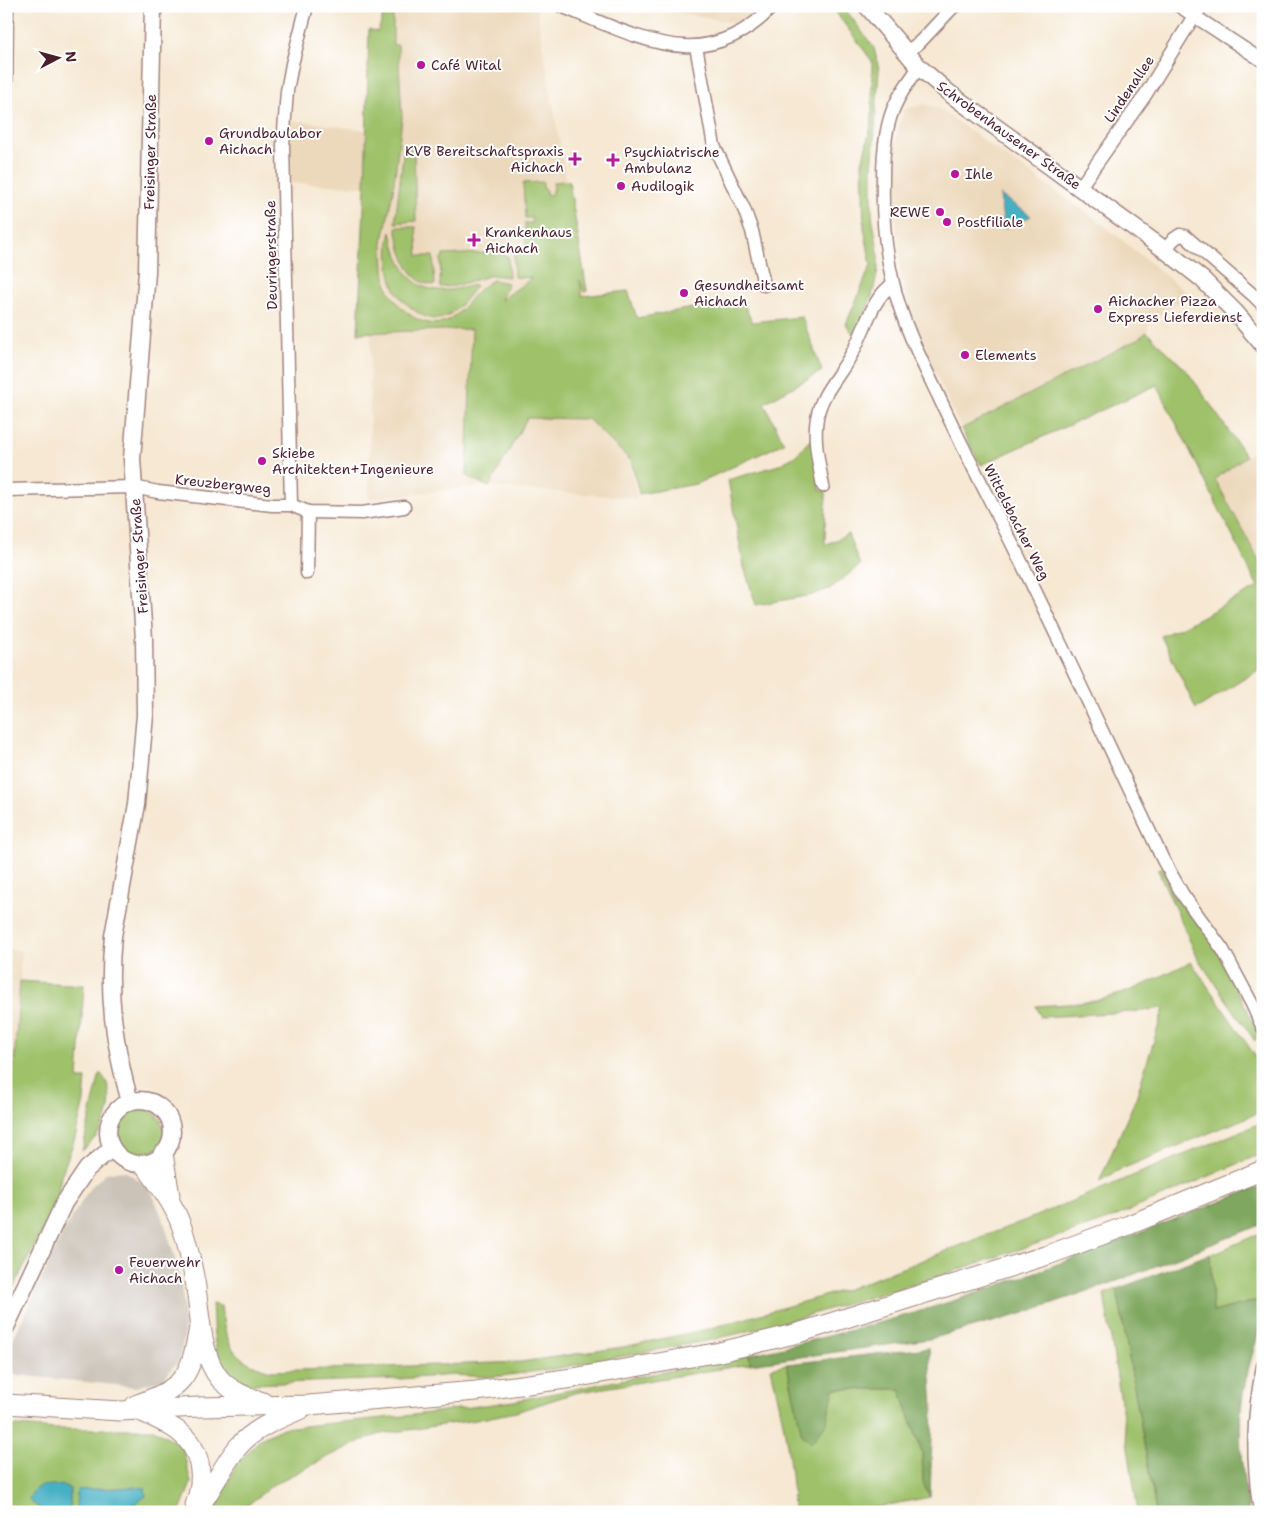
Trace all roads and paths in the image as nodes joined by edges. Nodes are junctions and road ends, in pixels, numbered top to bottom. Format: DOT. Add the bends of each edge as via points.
graph roads {
  1 [pos="153,6"];
  2 [pos="307,6"];
  3 [pos="561,6"];
  4 [pos="772,6"];
  5 [pos="867,6"];
  6 [pos="954,6"];
  7 [pos="1179,6"];
  8 [pos="7,8"];
  9 [pos="1198,11"];
  10 [pos="696,46"];
  11 [pos="906,53"];
  12 [pos="1263,61"];
  13 [pos="919,67"];
  14 [pos="6,110"];
  15 [pos="1080,187"];
  16 [pos="1165,250"];
  17 [pos="893,284"];
  18 [pos="764,285"];
  19 [pos="1263,305"];
  20 [pos="1263,344"];
  21 [pos="823,486"];
  22 [pos="133,487"];
  23 [pos="6,490"];
  24 [pos="290,505"];
  25 [pos="404,507"];
  26 [pos="308,512"];
  27 [pos="307,573"];
  28 [pos="1263,1028"];
  29 [pos="130,1102"];
  30 [pos="112,1148"];
  31 [pos="163,1154"];
  32 [pos="144,1164"];
  33 [pos="1263,1170"];
  34 [pos="170,1200"];
  35 [pos="200,1321"];
  36 [pos="6,1327"];
  37 [pos="1263,1366"];
  38 [pos="7,1404"];
  39 [pos="309,1405"];
  40 [pos="276,1406"];
  41 [pos="120,1411"];
  42 [pos="139,1411"];
  43 [pos="193,1512"];
  44 [pos="1260,1512"];
  1 -- 22 [label="main road, Freisinger Straße" via="147,272 133,434"];
  2 -- 24 [label="street, Deuringerstraße" via="287,91 283,145"];
  3 -- 10 [label="street" via="656,42"];
  4 -- 10 [label="street" via="736,35"];
  5 -- 11 [label="main road, Schrobenhausener Straße"];
  6 -- 11 [label="street"];
  7 -- 9 [label="street"];
  8 -- 14 [label="street"];
  9 -- 12 [label="street"];
  9 -- 15 [label="street, Lindenallee" via="1144,97"];
  10 -- 18 [label="street" via="714,146 749,224"];
  11 -- 13 [label="main road, Schrobenhausener Straße"];
  13 -- 15 [label="main road, Schrobenhausener Straße" via="949,93"];
  13 -- 17 [label="street, Wittelsbacher Weg" via="895,104 885,143 882,212"];
  15 -- 16 [label="main road, Schrobenhausener Straße"];
  16 -- 19 [label="street" via="1174,239 1185,236"];
  16 -- 20 [label="main road, Schrobenhausener Straße" via="1208,286"];
  17 -- 21 [label="street" via="884,290 851,355 821,403 816,437"];
  17 -- 28 [label="street, Wittelsbacher Weg" via="927,372 1163,860 1223,950"];
  22 -- 23 [label="street, Kreuzbergweg"];
  22 -- 24 [label="street, Kreuzbergweg"];
  22 -- 29 [label="main road, Freisinger Straße" via="144,639 145,715 137,804 110,957 115,1037"];
  24 -- 26 [label="street, Kreuzbergweg"];
  25 -- 26 [label="street, Kreuzbergweg" via="362,513"];
  26 -- 27 [label="street"];
  29 -- 30 [label="main road" via="119,1108 110,1122 108,1134"];
  29 -- 31 [label="main road" via="142,1100 153,1103 168,1116 172,1136"];
  30 -- 32 [label="main road" via="126,1161"];
  30 -- 36 [label="main road" via="88,1169 64,1203"];
  31 -- 32 [label="main road"];
  31 -- 34 [label="highway"];
  32 -- 34 [label="highway"];
  33 -- 39 [label="highway" via="1048,1256 798,1333 720,1352 573,1378"];
  34 -- 35 [label="highway" via="189,1251"];
  35 -- 40 [label="highway" via="209,1359 220,1379 236,1392"];
  35 -- 41 [label="highway" via="190,1365 180,1382 164,1394"];
  37 -- 44 [label="street" via="1253,1433"];
  38 -- 41 [label="highway"];
  39 -- 40 [label="highway"];
  39 -- 43 [label="highway" via="248,1437 230,1457"];
  40 -- 42 [label="highway"];
  41 -- 42 [label="highway"];
  42 -- 43 [label="highway" via="177,1430 187,1438 198,1457 202,1473"];
}
